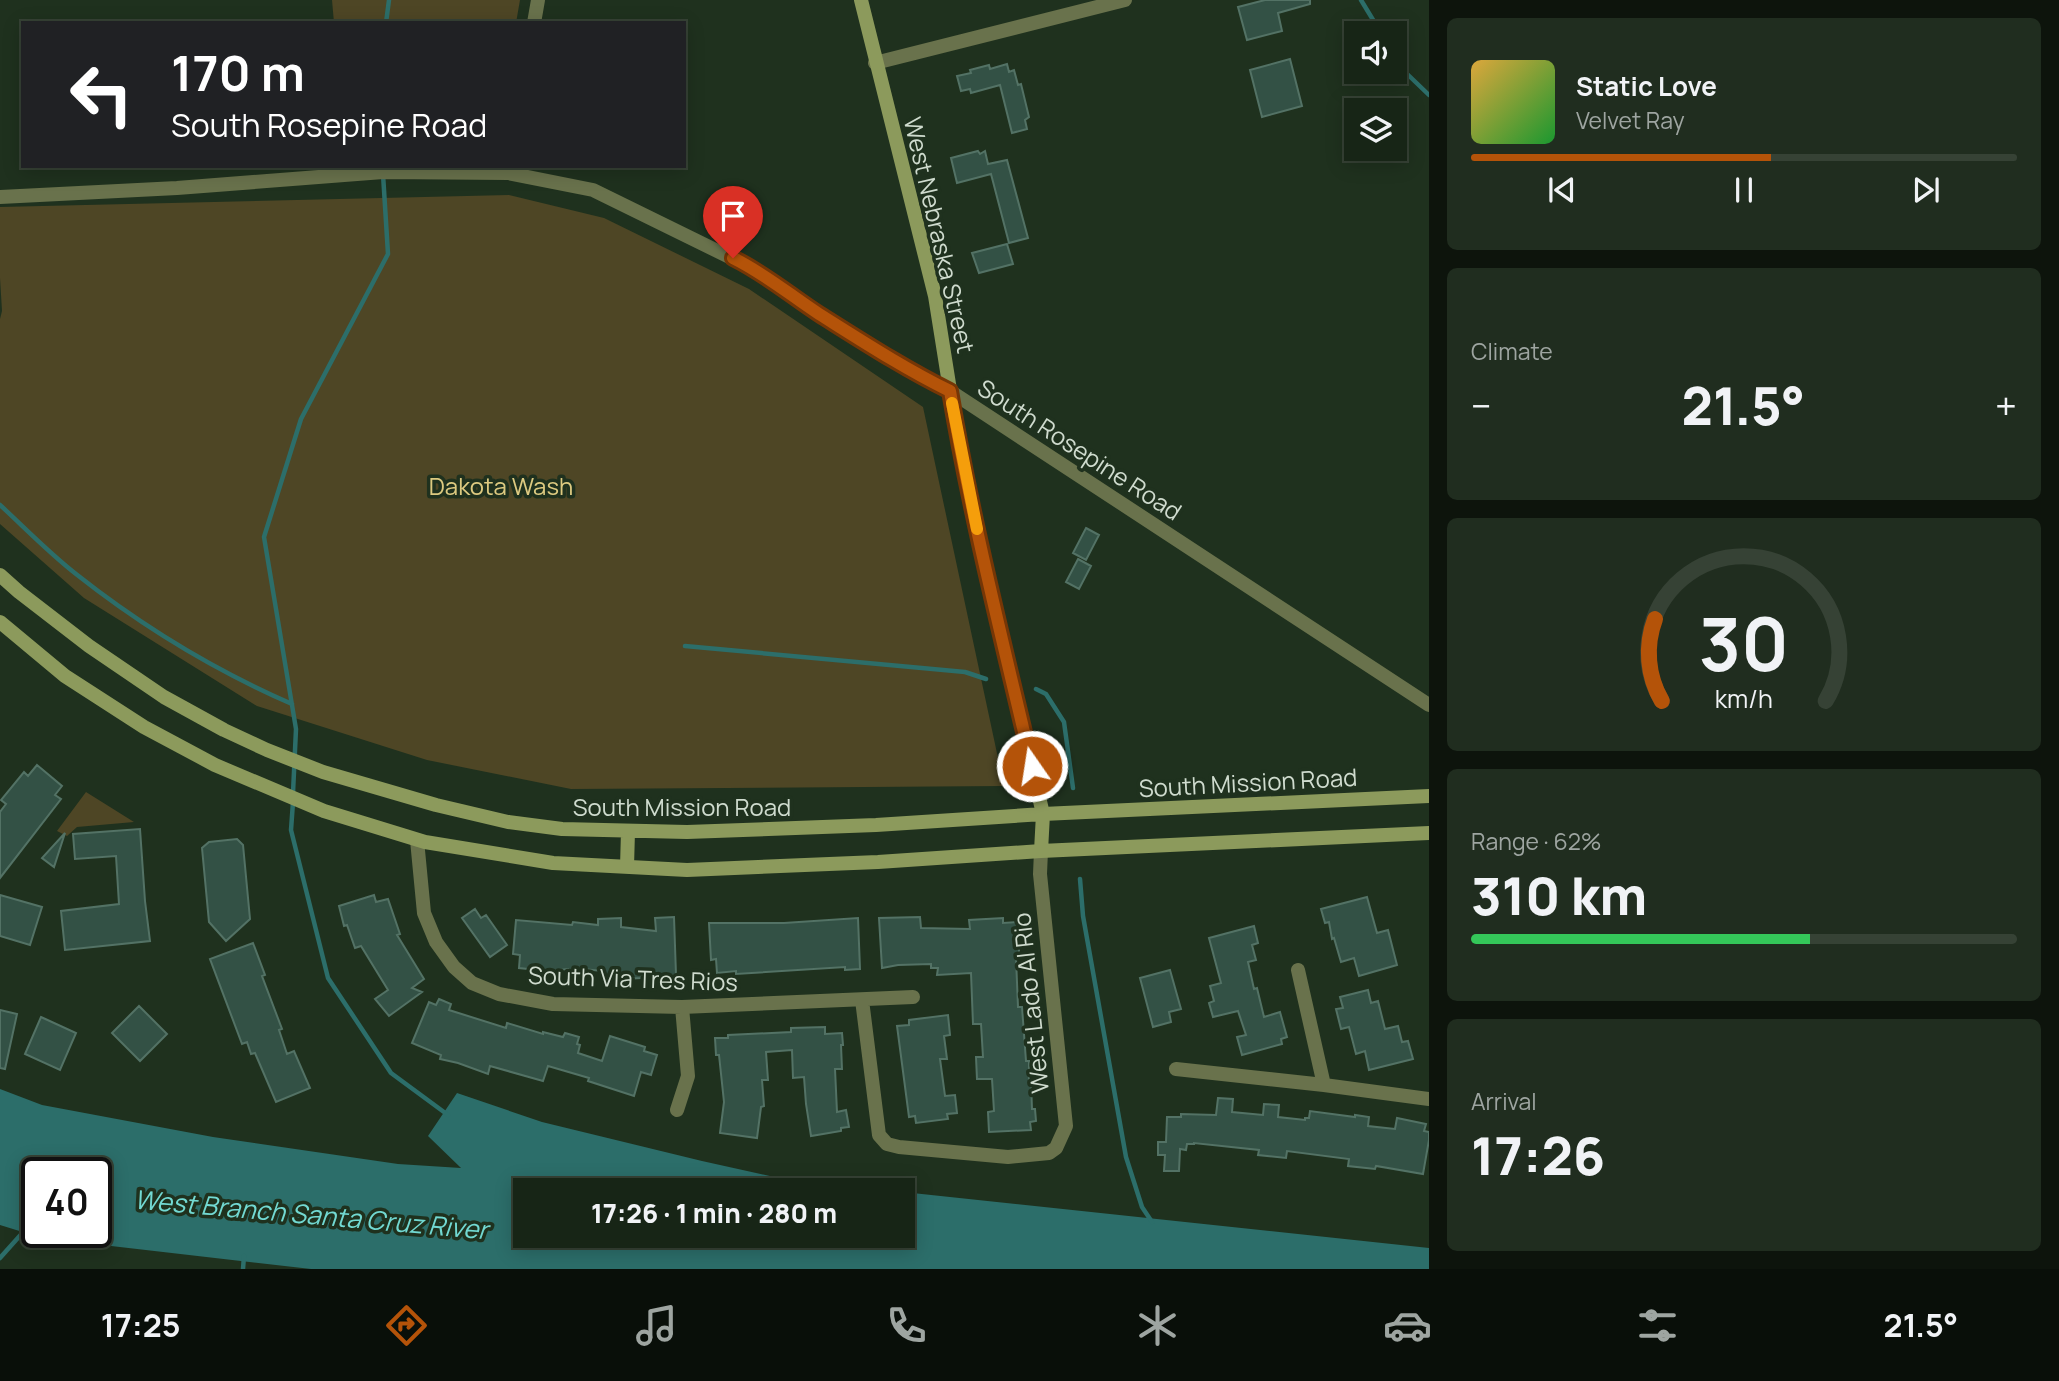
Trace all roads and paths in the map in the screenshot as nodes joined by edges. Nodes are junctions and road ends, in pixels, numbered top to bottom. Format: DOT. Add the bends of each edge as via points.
graph roads {
  1 [pos="538,0"];
  2 [pos="860,0"];
  3 [pos="1125,0"];
  4 [pos="534,21"];
  5 [pos="875,63"];
  6 [pos="509,170"];
  7 [pos="0,197"];
  8 [pos="950,391"];
  9 [pos="0,575"];
  10 [pos="0,622"];
  11 [pos="1429,705"];
  12 [pos="1429,796"];
  13 [pos="1044,814"];
  14 [pos="628,831"];
  15 [pos="1429,833"];
  16 [pos="417,840"];
  17 [pos="1041,851"];
  18 [pos="627,867"];
  19 [pos="1298,971"];
  20 [pos="913,997"];
  21 [pos="862,1000"];
  22 [pos="682,1007"];
  23 [pos="1176,1069"];
  24 [pos="1324,1084"];
  25 [pos="1429,1098"];
  26 [pos="677,1110"];
  1 -- 4 [label="street"];
  2 -- 5 [label="main road, West Nebraska Street"];
  3 -- 5 [label="street"];
  5 -- 8 [label="main road, West Nebraska Street" via="934,296"];
  6 -- 7 [label="street, South Rosepine Road" via="383,172"];
  6 -- 8 [label="street, South Rosepine Road" via="593,190 754,269"];
  8 -- 11 [label="street, South Rosepine Road"];
  8 -- 13 [label="main road, West Nebraska Street"];
  9 -- 14 [label="main road, South Mission Road" via="89,646 164,697 267,750 323,772 508,822"];
  10 -- 16 [label="main road" via="65,676 144,727 215,765 324,811"];
  12 -- 13 [label="main road, South Mission Road"];
  13 -- 14 [label="main road, South Mission Road" via="876,825"];
  13 -- 17 [label="main road, West Nebraska Street"];
  14 -- 18 [label="main road"];
  15 -- 17 [label="main road"];
  16 -- 18 [label="main road" via="553,863"];
  16 -- 22 [label="street, South Via Tres Rios" via="424,913 436,942 472,983 499,994 553,1004"];
  17 -- 18 [label="main road" via="687,870"];
  17 -- 21 [label="street, West Lado Al Rio" via="1066,1126 1056,1148 1049,1153 1008,1157 887,1144 879,1135"];
  19 -- 24 [label="street"];
  20 -- 21 [label="street, South Via Tres Rios"];
  21 -- 22 [label="street, South Via Tres Rios"];
  22 -- 26 [label="street" via="688,1076"];
  23 -- 24 [label="street"];
  24 -- 25 [label="street"];
}
